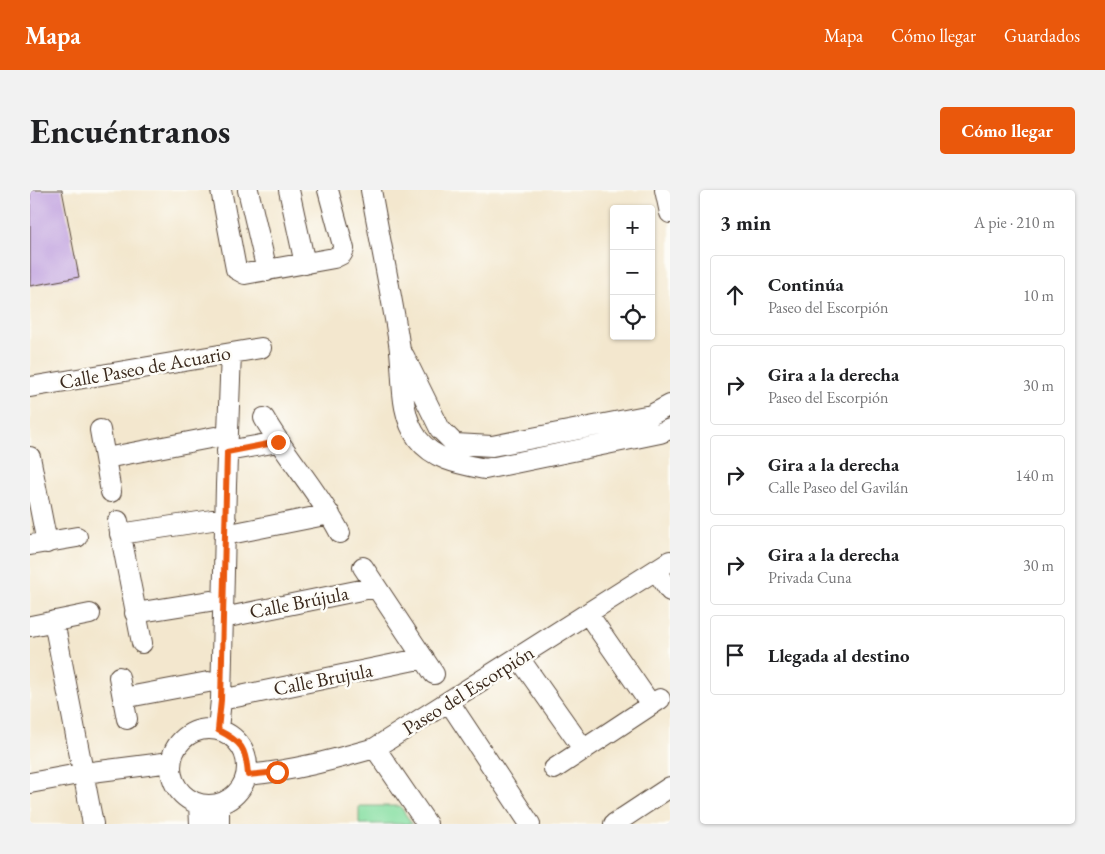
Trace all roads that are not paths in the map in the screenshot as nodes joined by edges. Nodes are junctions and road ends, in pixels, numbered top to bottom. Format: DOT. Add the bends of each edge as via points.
graph roads {
  1 [pos="221,190"];
  2 [pos="248,190"];
  3 [pos="290,190"];
  4 [pos="328,190"];
  5 [pos="371,190"];
  6 [pos="665,190"];
  7 [pos="670,213"];
  8 [pos="305,264"];
  9 [pos="267,271"];
  10 [pos="399,345"];
  11 [pos="261,348"];
  12 [pos="224,354"];
  13 [pos="30,387"];
  14 [pos="670,405"];
  15 [pos="264,418"];
  16 [pos="670,429"];
  17 [pos="100,430"];
  18 [pos="278,442"];
  19 [pos="221,444"];
  20 [pos="30,458"];
  21 [pos="106,458"];
  22 [pos="111,492"];
  23 [pos="330,514"];
  24 [pos="221,525"];
  25 [pos="340,533"];
  26 [pos="77,536"];
  27 [pos="39,544"];
  28 [pos="663,566"];
  29 [pos="363,567"];
  30 [pos="376,587"];
  31 [pos="670,590"];
  32 [pos="210,601"];
  33 [pos="135,613"];
  34 [pos="90,614"];
  35 [pos="588,614"];
  36 [pos="223,618"];
  37 [pos="54,621"];
  38 [pos="32,626"];
  39 [pos="142,643"];
  40 [pos="519,658"];
  41 [pos="429,666"];
  42 [pos="119,677"];
  43 [pos="208,682"];
  44 [pos="123,698"];
  45 [pos="221,700"];
  46 [pos="449,702"];
  47 [pos="127,719"];
  48 [pos="212,729"];
  49 [pos="375,748"];
  50 [pos="584,750"];
  51 [pos="171,762"];
  52 [pos="554,769"];
  53 [pos="84,773"];
  54 [pos="248,775"];
  55 [pos="30,783"];
  56 [pos="670,787"];
  57 [pos="209,814"];
  58 [pos="625,821"];
  59 [pos="93,824"];
  60 [pos="427,824"];
  61 [pos="530,824"];
  1 -- 9 [label="street" via="236,269 245,274"];
  2 -- 9 [label="street"];
  3 -- 8 [label="street"];
  4 -- 8 [label="street" via="344,249 334,258"];
  5 -- 10 [label="street"];
  6 -- 7 [label="street"];
  8 -- 9 [label="street"];
  10 -- 14 [label="street" via="440,429 455,444 492,446 651,415"];
  10 -- 16 [label="street" via="405,412 417,438 432,454 457,463 485,469"];
  11 -- 12 [label="street, Calle Paseo de Acuario"];
  12 -- 13 [label="street, Calle Paseo de Acuario"];
  12 -- 19 [label="street"];
  15 -- 18 [label="street"];
  17 -- 21 [label="street"];
  18 -- 19 [label="street"];
  18 -- 23 [label="street"];
  19 -- 21 [label="street"];
  19 -- 24 [label="street"];
  20 -- 27 [label="street"];
  21 -- 22 [label="street"];
  23 -- 24 [label="street"];
  23 -- 25 [label="street"];
  24 -- 32 [label="street"];
  24 -- 33 [label="street" via="119,527"];
  24 -- 36 [label="street"];
  26 -- 27 [label="street"];
  28 -- 31 [label="street"];
  28 -- 35 [label="street, Paseo del Escorpión"];
  29 -- 30 [label="street, Calle Brújula"];
  30 -- 36 [label="street, Calle Brújula"];
  30 -- 41 [label="street, Calle Brújula"];
  32 -- 33 [label="street"];
  32 -- 43 [label="street"];
  33 -- 39 [label="street"];
  34 -- 37 [label="street"];
  35 -- 40 [label="street, Paseo del Escorpión"];
  35 -- 50 [label="street" via="655,702"];
  36 -- 45 [label="street"];
  37 -- 38 [label="street"];
  37 -- 53 [label="street"];
  40 -- 46 [label="street, Paseo del Escorpión"];
  40 -- 50 [label="street"];
  41 -- 45 [label="street, Calle Brujula"];
  42 -- 44 [label="street"];
  43 -- 44 [label="street"];
  43 -- 48 [label="street"];
  44 -- 47 [label="street"];
  45 -- 48 [label="street"];
  46 -- 49 [label="street, Paseo del Escorpión"];
  46 -- 61 [label="street"];
  48 -- 51 [label="street" via="186,736 176,748"];
  48 -- 54 [label="street" via="236,739 246,755"];
  49 -- 54 [label="street, Paseo del Escorpión" via="320,764"];
  49 -- 60 [label="street"];
  50 -- 52 [label="street"];
  51 -- 53 [label="street"];
  51 -- 57 [label="street" via="176,786"];
  53 -- 55 [label="street"];
  53 -- 59 [label="street"];
  54 -- 57 [label="street" via="238,794"];
  56 -- 58 [label="street"];
}
